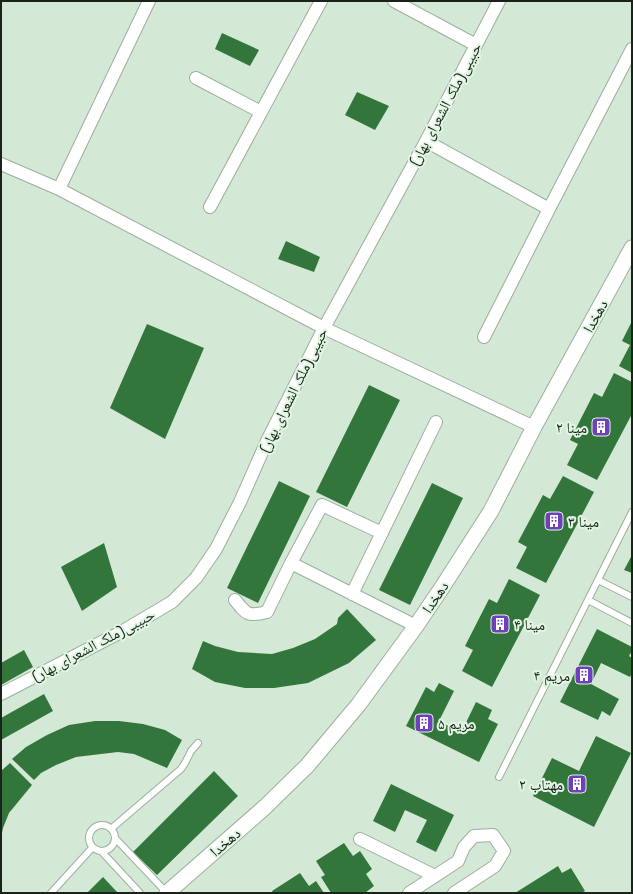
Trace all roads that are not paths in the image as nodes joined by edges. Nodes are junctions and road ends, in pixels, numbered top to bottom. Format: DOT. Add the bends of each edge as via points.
graph roads {
  1 [pos="149,1"];
  2 [pos="321,1"];
  3 [pos="394,1"];
  4 [pos="499,1"];
  5 [pos="476,45"];
  6 [pos="632,49"];
  7 [pos="196,78"];
  8 [pos="261,112"];
  9 [pos="426,141"];
  10 [pos="1,164"];
  11 [pos="59,189"];
  12 [pos="210,207"];
  13 [pos="549,209"];
  14 [pos="632,248"];
  15 [pos="324,328"];
  16 [pos="484,337"];
  17 [pos="436,422"];
  18 [pos="534,427"];
  19 [pos="632,512"];
  20 [pos="382,533"];
  21 [pos="291,564"];
  22 [pos="598,580"];
  23 [pos="352,594"];
  24 [pos="632,597"];
  25 [pos="235,600"];
  26 [pos="588,600"];
  27 [pos="632,623"];
  28 [pos="416,626"];
  29 [pos="1,694"];
  30 [pos="198,743"];
  31 [pos="499,777"];
  32 [pos="112,828"];
  33 [pos="116,838"];
  34 [pos="360,839"];
  35 [pos="92,848"];
  36 [pos="102,852"];
  37 [pos="435,876"];
  38 [pos="51,893"];
  39 [pos="140,893"];
  40 [pos="167,893"];
  41 [pos="409,893"];
  42 [pos="454,893"];
  1 -- 11 [label="street"];
  2 -- 8 [label="street"];
  3 -- 5 [label="street"];
  4 -- 5 [label="street, حبیبی(ملک الشعرای بهار)"];
  5 -- 9 [label="street, حبیبی(ملک الشعرای بهار)"];
  6 -- 13 [label="street"];
  7 -- 8 [label="street"];
  8 -- 12 [label="street"];
  9 -- 13 [label="street"];
  9 -- 15 [label="street, حبیبی(ملک الشعرای بهار)"];
  10 -- 11 [label="street"];
  11 -- 15 [label="street"];
  13 -- 16 [label="street"];
  14 -- 18 [label="street, دهخدا"];
  15 -- 18 [label="street"];
  15 -- 29 [label="street, حبیبی(ملک الشعرای بهار)" via="216,549 196,578 172,602 123,631"];
  17 -- 20 [label="street"];
  18 -- 28 [label="street, دهخدا" via="491,511"];
  19 -- 22 [label="lane"];
  20 -- 21 [label="street" via="322,505"];
  20 -- 23 [label="street"];
  21 -- 23 [label="street"];
  21 -- 25 [label="street" via="267,612 256,615 244,612"];
  22 -- 24 [label="lane"];
  22 -- 26 [label="lane"];
  23 -- 28 [label="street"];
  26 -- 27 [label="lane"];
  26 -- 31 [label="lane"];
  28 -- 40 [label="street, دهخدا" via="359,704 307,766 265,807"];
  30 -- 32 [label="lane" via="181,769"];
  32 -- 33 [label="lane"];
  32 -- 35 [label="lane" via="102,824 92,828 88,838"];
  33 -- 36 [label="lane" via="111,848"];
  33 -- 40 [label="lane"];
  34 -- 37 [label="street"];
  35 -- 36 [label="lane"];
  35 -- 38 [label="lane"];
  36 -- 39 [label="lane"];
  37 -- 41 [label="street"];
  37 -- 42 [label="street" via="458,861 464,847 474,836 494,835 504,851 496,866"];
}
